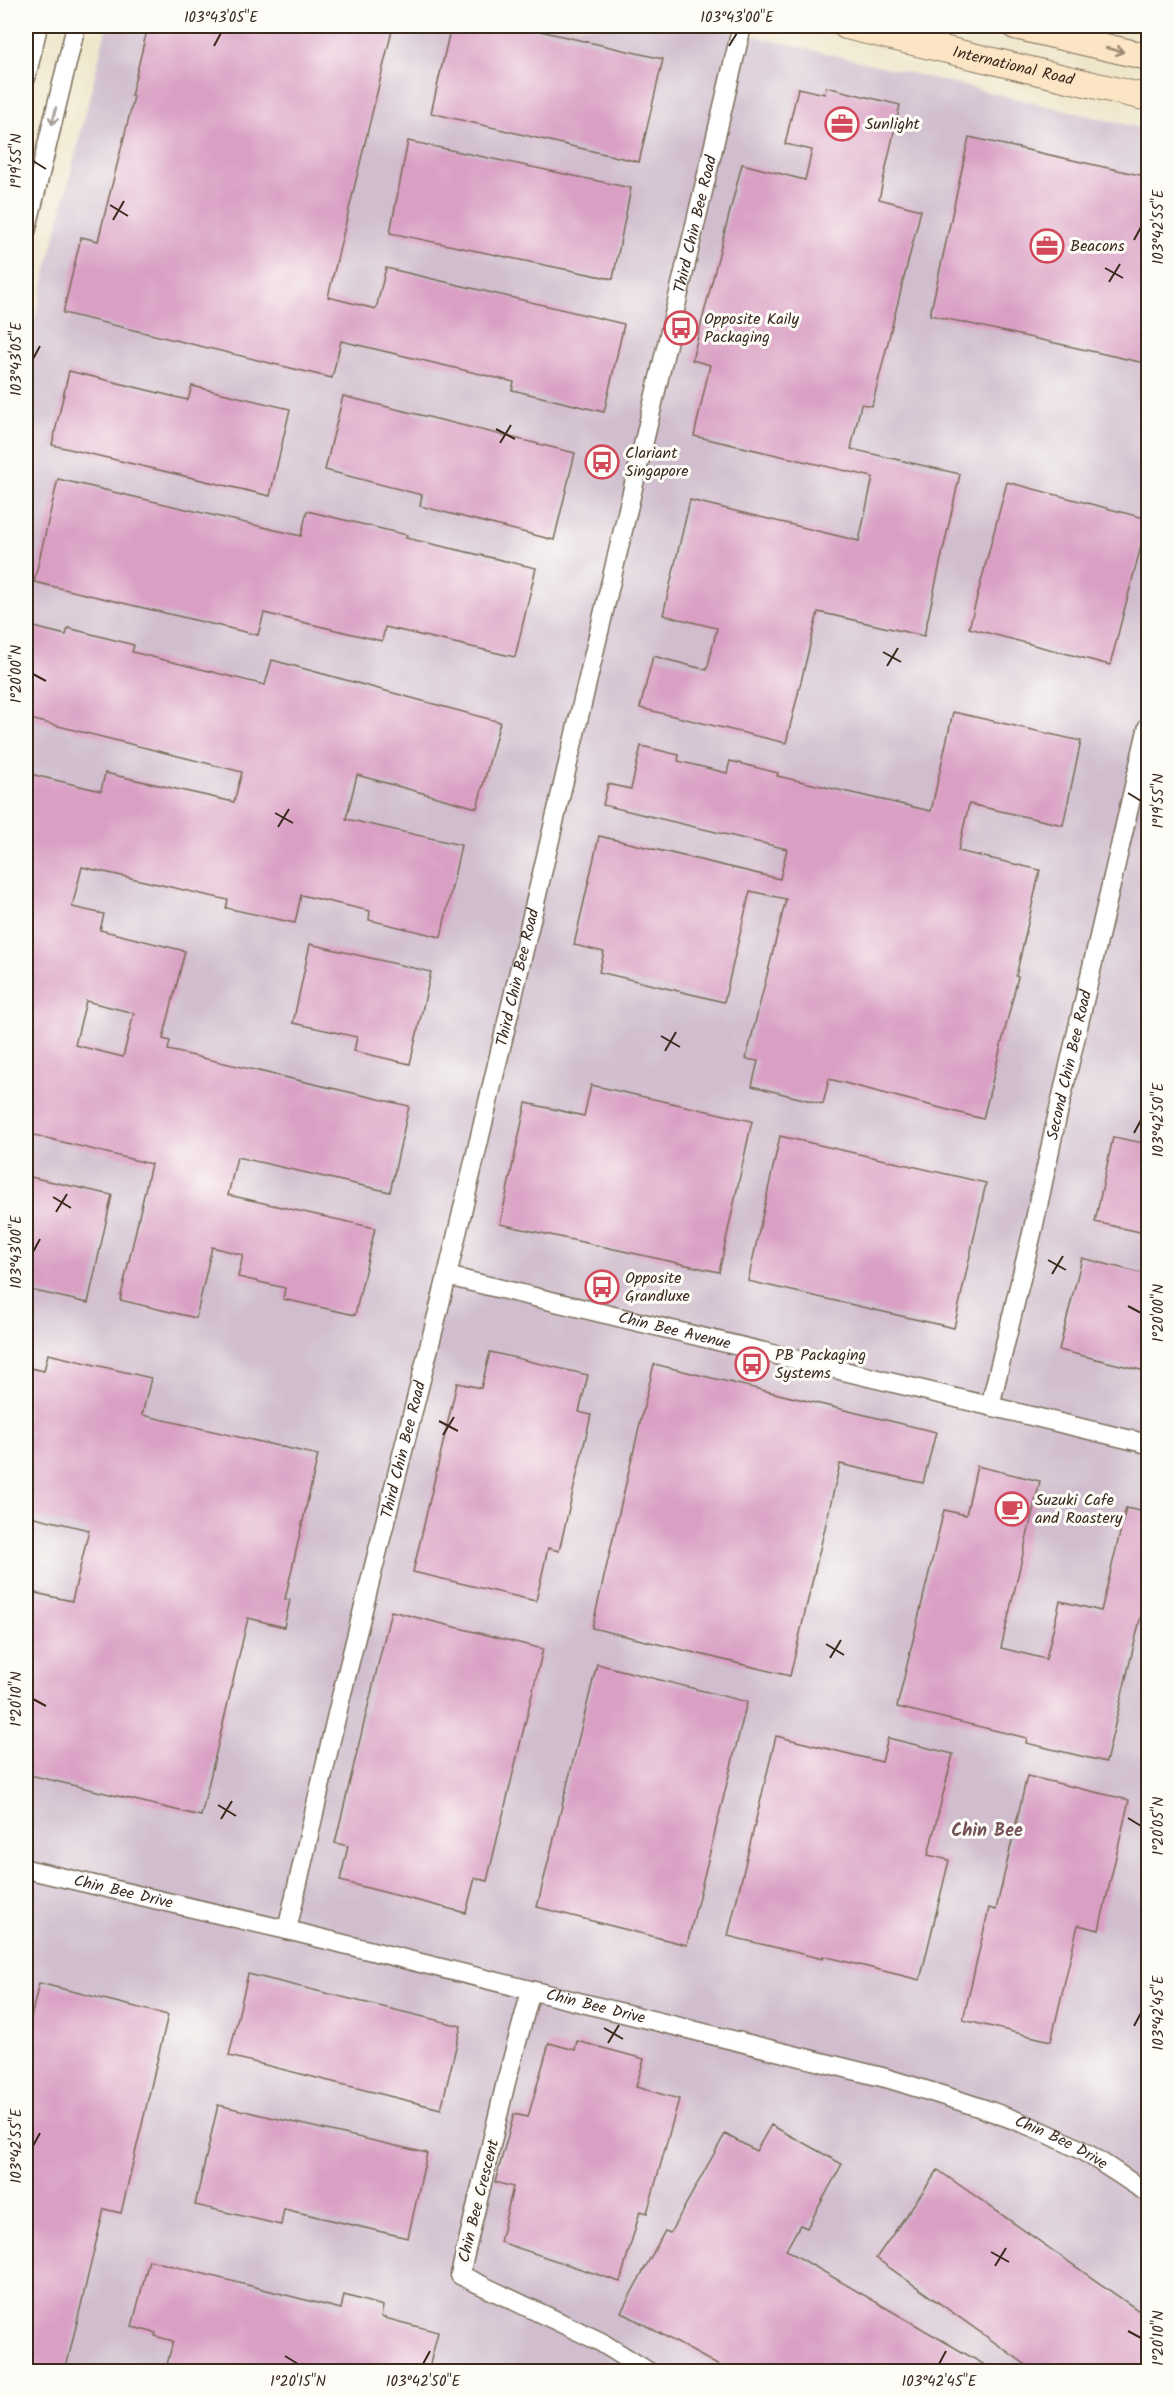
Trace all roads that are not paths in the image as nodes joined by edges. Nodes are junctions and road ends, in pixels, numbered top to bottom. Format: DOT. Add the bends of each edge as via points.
graph roads {
  1 [pos="38,26"];
  2 [pos="76,26"];
  3 [pos="742,26"];
  4 [pos="846,26"];
  5 [pos="1015,26"];
  6 [pos="1149,57"];
  7 [pos="26,78"];
  8 [pos="1149,98"];
  9 [pos="26,232"];
  10 [pos="1149,726"];
  11 [pos="447,1276"];
  12 [pos="990,1406"];
  13 [pos="1149,1444"];
  14 [pos="26,1869"];
  15 [pos="287,1930"];
  16 [pos="531,1991"];
  17 [pos="1149,2193"];
  18 [pos="649,2372"];
  1 -- 7 [label="street"];
  2 -- 9 [label="street, one-way"];
  3 -- 11 [label="street, Third Chin Bee Road"];
  4 -- 8 [label="main road, International Road"];
  5 -- 6 [label="main road, one-way"];
  10 -- 12 [label="street, Second Chin Bee Road"];
  11 -- 12 [label="street, Chin Bee Avenue"];
  11 -- 15 [label="street, Third Chin Bee Road"];
  12 -- 13 [label="street, Chin Bee Avenue"];
  14 -- 15 [label="street, Chin Bee Drive"];
  15 -- 16 [label="street, Chin Bee Drive"];
  16 -- 17 [label="street, Chin Bee Drive" via="951,2097 1039,2130 1080,2150"];
  16 -- 18 [label="street, Chin Bee Crescent" via="460,2275 599,2341"];
}
